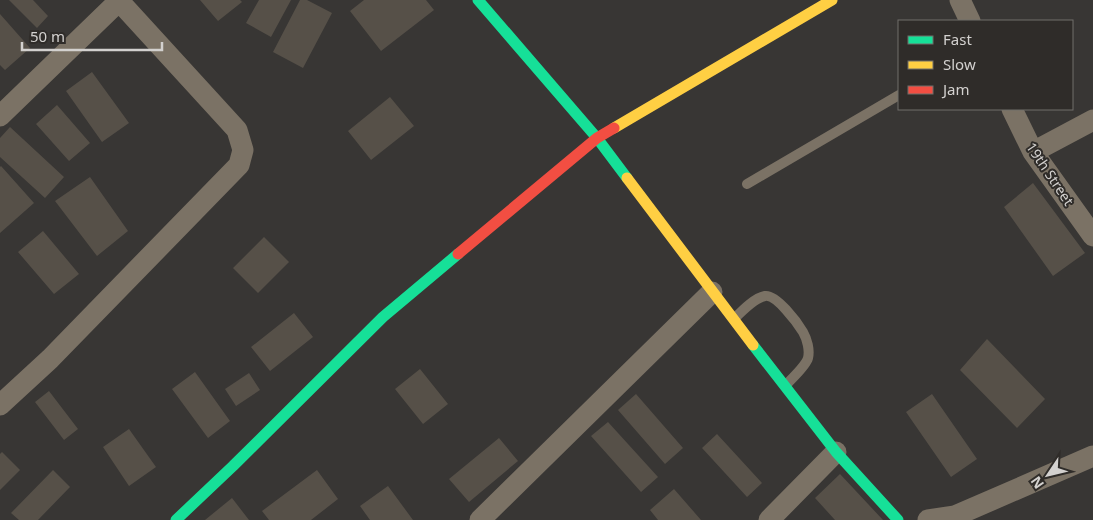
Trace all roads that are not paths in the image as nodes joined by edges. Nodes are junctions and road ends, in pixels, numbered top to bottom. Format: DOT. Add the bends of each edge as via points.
graph roads {
  1 [pos="478,0"];
  2 [pos="832,0"];
  3 [pos="960,0"];
  4 [pos="119,1"];
  5 [pos="970,20"];
  6 [pos="898,96"];
  7 [pos="1012,110"];
  8 [pos="0,116"];
  9 [pos="1093,120"];
  10 [pos="598,138"];
  11 [pos="1033,152"];
  12 [pos="748,184"];
  13 [pos="1093,236"];
  14 [pos="712,292"];
  15 [pos="733,319"];
  16 [pos="785,385"];
  17 [pos="0,405"];
  18 [pos="836,452"];
  19 [pos="1093,456"];
  20 [pos="176,520"];
  21 [pos="480,520"];
  22 [pos="769,520"];
  23 [pos="898,520"];
  24 [pos="928,520"];
  1 -- 10 [label="street"];
  2 -- 10 [label="street"];
  3 -- 5 [label="street"];
  4 -- 8 [label="street"];
  4 -- 17 [label="street" via="237,130 243,150 240,165 50,359"];
  6 -- 12 [label="lane"];
  7 -- 11 [label="street, 19th Street"];
  9 -- 11 [label="street"];
  10 -- 14 [label="street"];
  10 -- 20 [label="street" via="383,317"];
  11 -- 13 [label="street, 19th Street"];
  14 -- 15 [label="street"];
  14 -- 21 [label="street"];
  15 -- 16 [label="street"];
  15 -- 16 [label="lane" via="752,302 765,296 773,297 803,332 808,359"];
  16 -- 18 [label="street"];
  18 -- 22 [label="street"];
  18 -- 23 [label="street"];
  19 -- 24 [label="street" via="955,516"];
}
